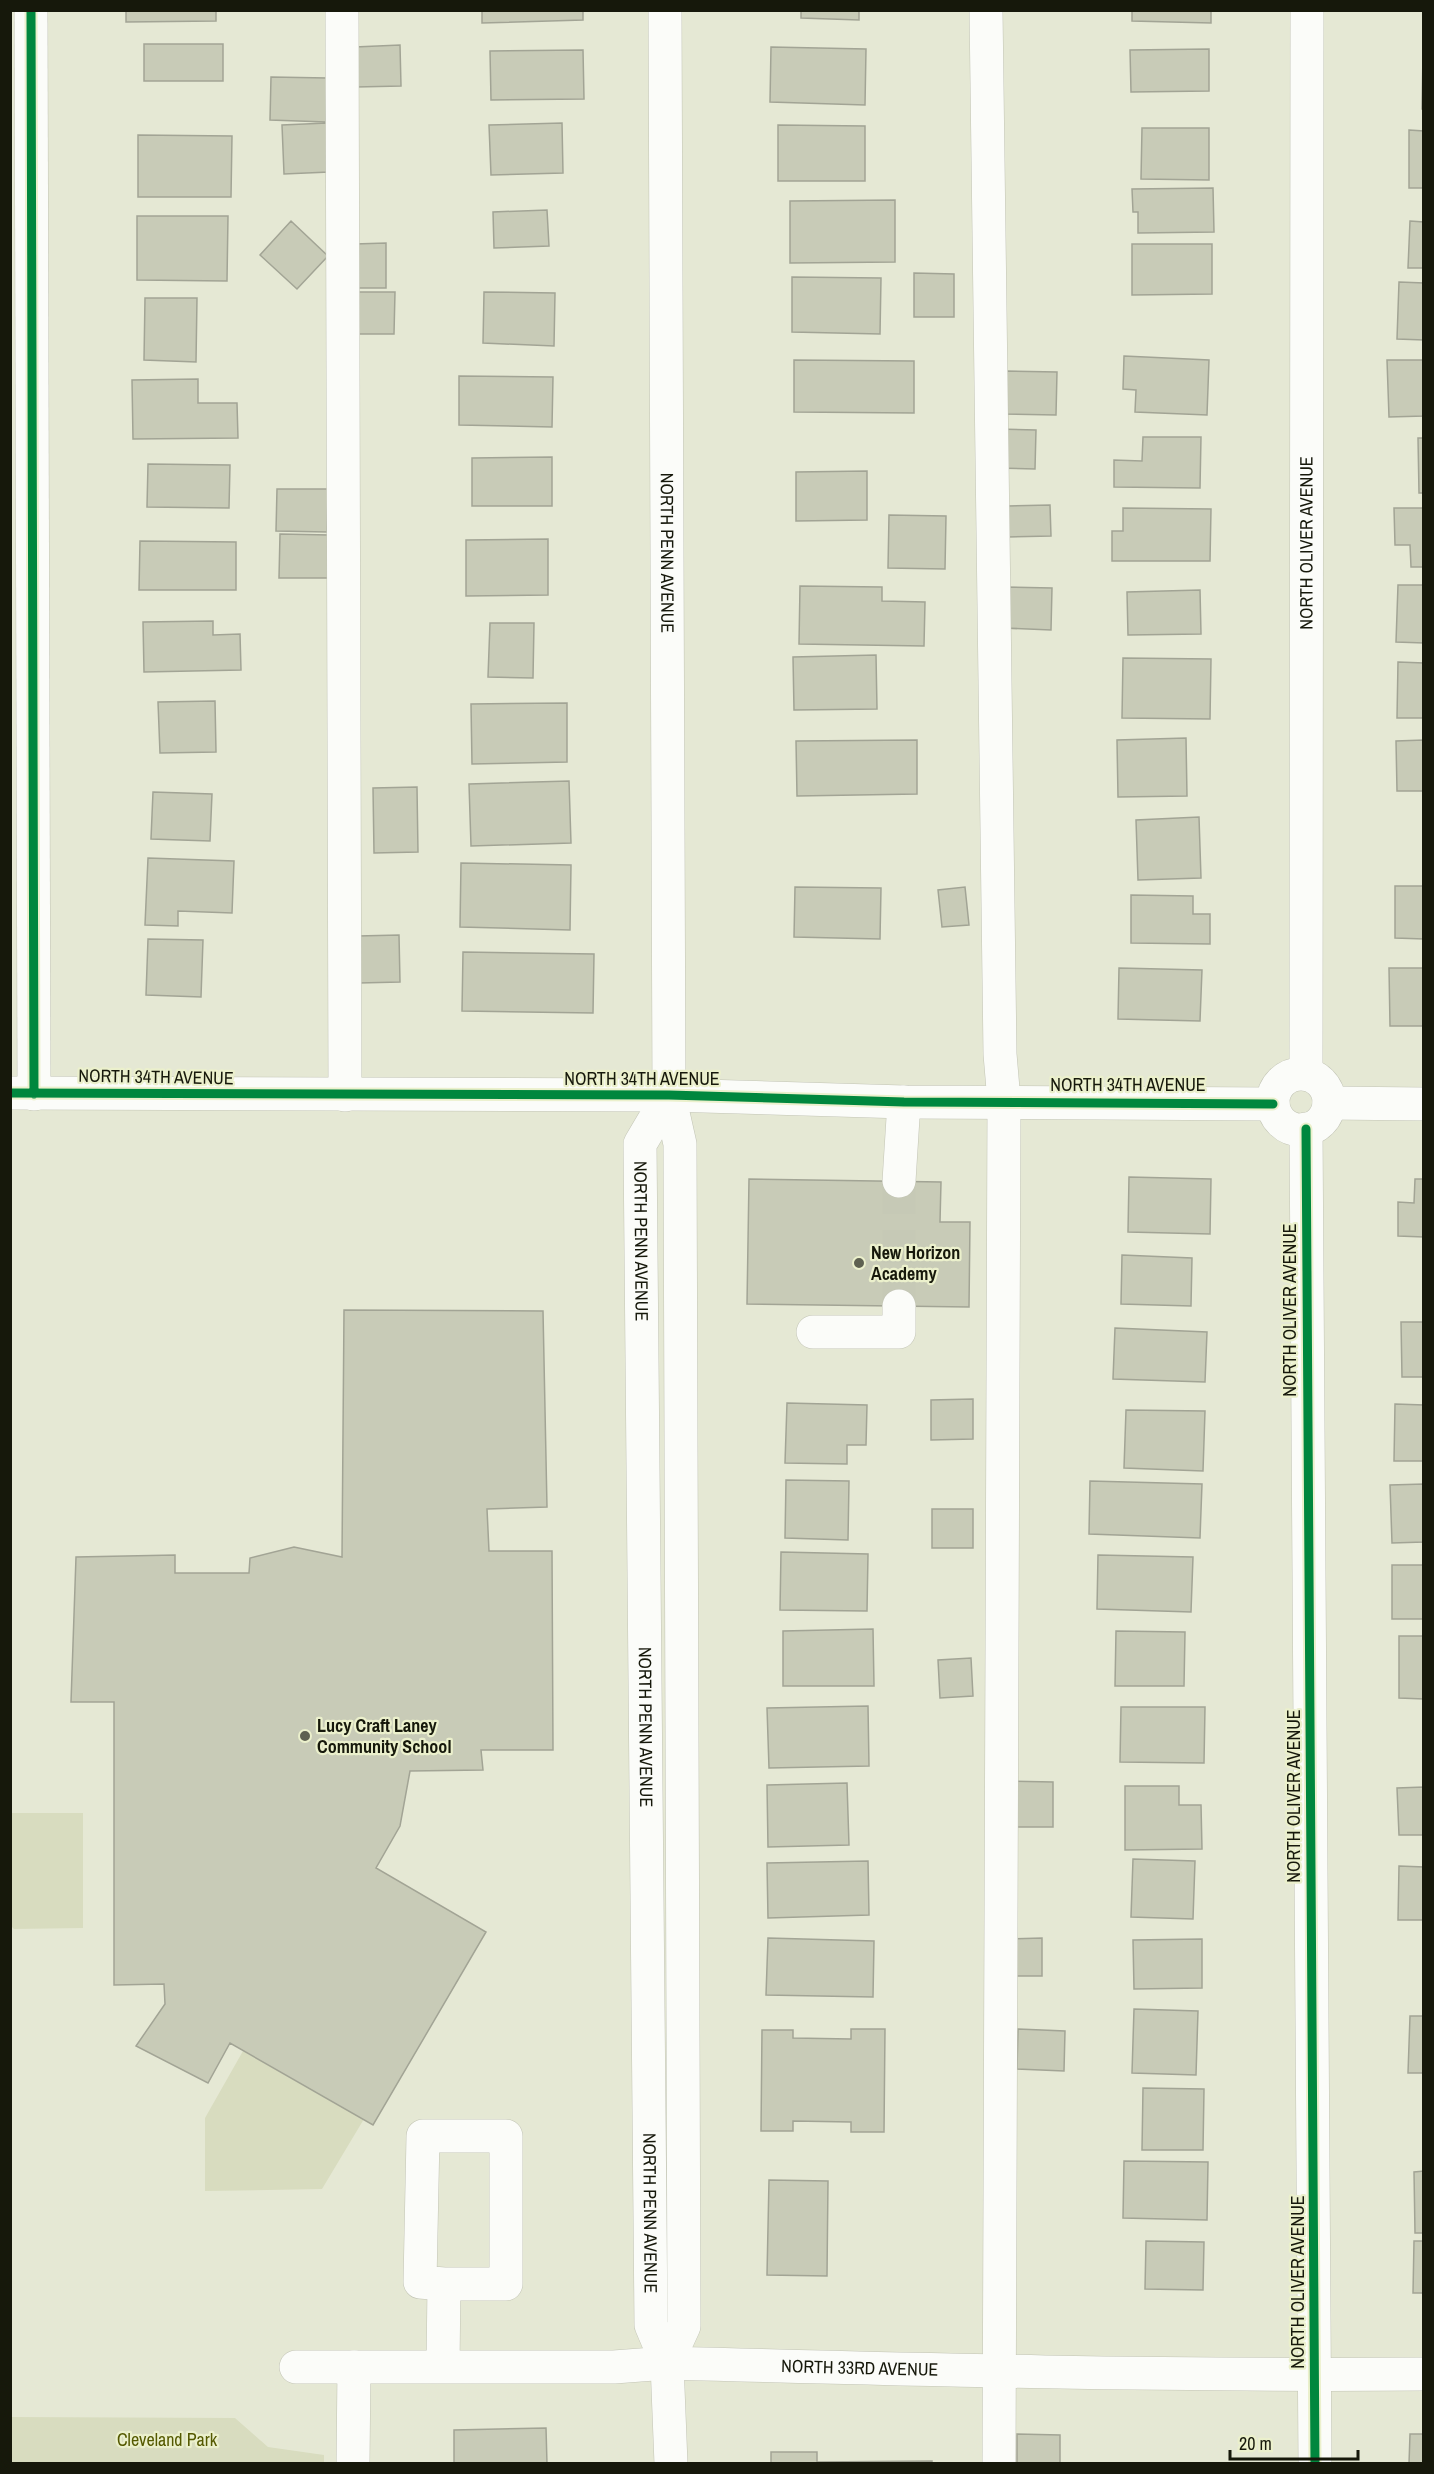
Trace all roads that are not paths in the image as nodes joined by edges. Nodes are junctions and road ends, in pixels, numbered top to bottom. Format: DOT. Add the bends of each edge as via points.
graph roads {
  1 [pos="31,10"];
  2 [pos="342,10"];
  3 [pos="665,10"];
  4 [pos="986,10"];
  5 [pos="1307,10"];
  6 [pos="1306,1074"];
  7 [pos="22,1094"];
  8 [pos="345,1095"];
  9 [pos="669,1095"];
  10 [pos="1004,1101"];
  11 [pos="904,1102"];
  12 [pos="1329,1103"];
  13 [pos="1273,1104"];
  14 [pos="1424,1104"];
  15 [pos="1306,1129"];
  16 [pos="899,1181"];
  17 [pos="899,1306"];
  18 [pos="813,1332"];
  19 [pos="444,2284"];
  20 [pos="667,2363"];
  21 [pos="443,2366"];
  22 [pos="296,2367"];
  23 [pos="354,2367"];
  24 [pos="1000,2371"];
  25 [pos="1424,2374"];
  26 [pos="1315,2375"];
  27 [pos="353,2463"];
  28 [pos="671,2463"];
  29 [pos="999,2463"];
  30 [pos="1315,2463"];
  1 -- 7 [label="street"];
  2 -- 8 [label="street"];
  3 -- 9 [label="street, NORTH PENN AVENUE"];
  4 -- 10 [label="street" via="1000,1054"];
  5 -- 6 [label="street, NORTH OLIVER AVENUE"];
  6 -- 12 [label="street" via="1320,1081"];
  6 -- 13 [label="street" via="1282,1081"];
  7 -- 8 [label="street, NORTH 34TH AVENUE"];
  8 -- 9 [label="street, NORTH 34TH AVENUE"];
  9 -- 11 [label="street, NORTH 34TH AVENUE"];
  9 -- 20 [label="street, NORTH PENN AVENUE" via="680,1144 684,2326"];
  10 -- 11 [label="street, NORTH 34TH AVENUE"];
  10 -- 13 [label="street, NORTH 34TH AVENUE"];
  10 -- 24 [label="street"];
  11 -- 16 [label="street"];
  12 -- 14 [label="street"];
  12 -- 15 [label="street" via="1322,1120"];
  13 -- 15 [label="street" via="1287,1126"];
  15 -- 26 [label="street, NORTH OLIVER AVENUE"];
  17 -- 18 [label="street" via="899,1332"];
  19 -- 19 [label="street" via="506,2284 506,2136 423,2136 420,2282"];
  19 -- 21 [label="street"];
  20 -- 21 [label="street, NORTH 33RD AVENUE" via="614,2367"];
  20 -- 24 [label="street, NORTH 33RD AVENUE"];
  20 -- 28 [label="street, NORTH PENN AVENUE"];
  21 -- 23 [label="street, NORTH 33RD AVENUE"];
  22 -- 23 [label="street, NORTH 33RD AVENUE"];
  23 -- 27 [label="street"];
  24 -- 26 [label="street, NORTH 33RD AVENUE"];
  24 -- 29 [label="street"];
  25 -- 26 [label="street, NORTH 33RD AVENUE"];
  26 -- 30 [label="street, NORTH OLIVER AVENUE"];
}
